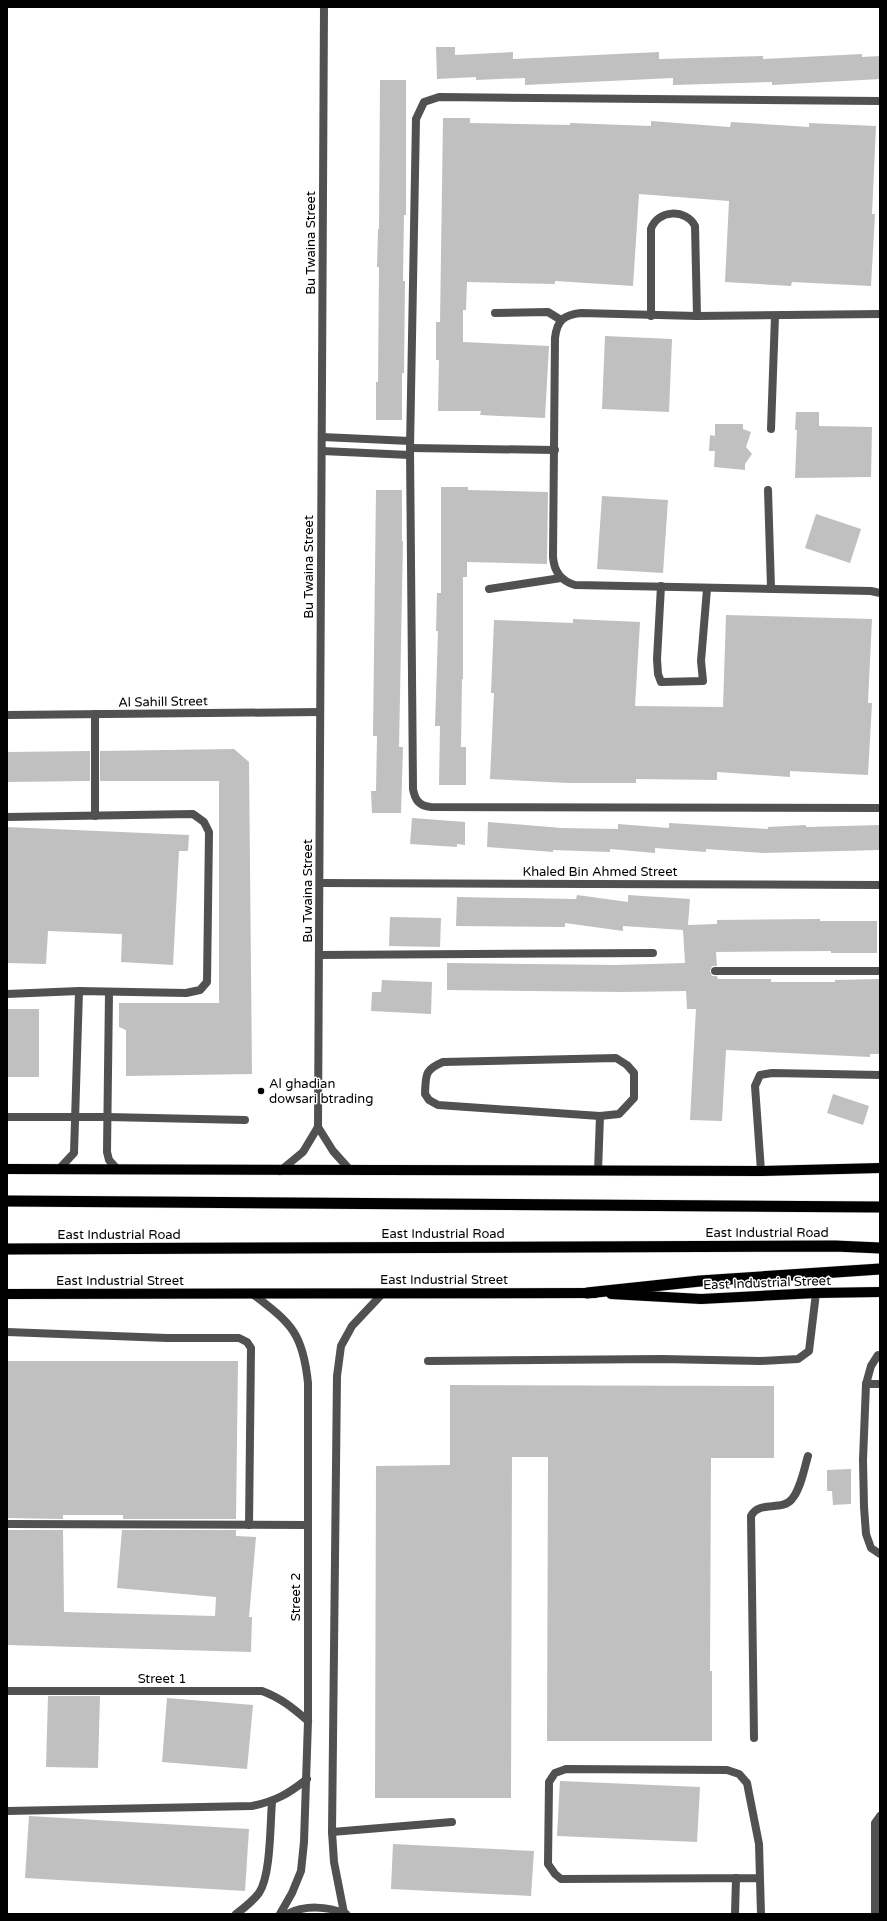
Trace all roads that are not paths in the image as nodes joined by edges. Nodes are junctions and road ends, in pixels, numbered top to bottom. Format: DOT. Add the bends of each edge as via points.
graph roads {
  1 [pos="324,7"];
  2 [pos="880,101"];
  3 [pos="495,313"];
  4 [pos="880,314"];
  5 [pos="651,316"];
  6 [pos="697,316"];
  7 [pos="775,316"];
  8 [pos="561,320"];
  9 [pos="772,430"];
  10 [pos="322,437"];
  11 [pos="410,448"];
  12 [pos="555,450"];
  13 [pos="322,451"];
  14 [pos="768,490"];
  15 [pos="562,578"];
  16 [pos="661,586"];
  17 [pos="707,588"];
  18 [pos="771,588"];
  19 [pos="489,589"];
  20 [pos="880,593"];
  21 [pos="320,712"];
  22 [pos="95,714"];
  23 [pos="7,715"];
  24 [pos="880,808"];
  25 [pos="96,816"];
  26 [pos="7,817"];
  27 [pos="320,883"];
  28 [pos="880,885"];
  29 [pos="653,953"];
  30 [pos="319,955"];
  31 [pos="715,971"];
  32 [pos="880,971"];
  33 [pos="79,991"];
  34 [pos="108,992"];
  35 [pos="7,994"];
  36 [pos="880,1075"];
  37 [pos="107,1116"];
  38 [pos="600,1116"];
  39 [pos="7,1117"];
  40 [pos="74,1117"];
  41 [pos="246,1120"];
  42 [pos="318,1127"];
  43 [pos="880,1168"];
  44 [pos="7,1169"];
  45 [pos="59,1169"];
  46 [pos="117,1169"];
  47 [pos="350,1170"];
  48 [pos="280,1171"];
  49 [pos="598,1171"];
  50 [pos="761,1171"];
  51 [pos="880,1200"];
  52 [pos="7,1202"];
  53 [pos="830,1206"];
  54 [pos="880,1207"];
  55 [pos="880,1248"];
  56 [pos="7,1249"];
  57 [pos="880,1269"];
  58 [pos="587,1292"];
  59 [pos="880,1292"];
  60 [pos="383,1293"];
  61 [pos="816,1293"];
  62 [pos="7,1294"];
  63 [pos="254,1295"];
  64 [pos="7,1332"];
  65 [pos="880,1355"];
  66 [pos="428,1361"];
  67 [pos="866,1384"];
  68 [pos="880,1384"];
  69 [pos="808,1456"];
  70 [pos="7,1524"];
  71 [pos="249,1525"];
  72 [pos="308,1525"];
  73 [pos="880,1554"];
  74 [pos="7,1691"];
  75 [pos="308,1721"];
  76 [pos="754,1738"];
  77 [pos="307,1779"];
  78 [pos="272,1802"];
  79 [pos="7,1811"];
  80 [pos="880,1816"];
  81 [pos="452,1822"];
  82 [pos="332,1832"];
  83 [pos="736,1878"];
  84 [pos="760,1878"];
  85 [pos="877,1909"];
  86 [pos="236,1914"];
  87 [pos="280,1914"];
  88 [pos="287,1914"];
  89 [pos="345,1914"];
  90 [pos="735,1914"];
  91 [pos="761,1914"];
  1 -- 10 [label="street, Bu Twaina Street"];
  2 -- 11 [label="street" via="439,97 424,102 416,119"];
  3 -- 8 [label="street" via="542,311 554,314"];
  4 -- 7 [label="street"];
  5 -- 6 [label="street"];
  5 -- 6 [label="street" via="652,224 661,216 679,213 689,217 695,226"];
  5 -- 8 [label="street" via="581,313 570,314"];
  6 -- 7 [label="street"];
  7 -- 9 [label="street"];
  8 -- 12 [label="street" via="556,327"];
  10 -- 11 [label="street"];
  10 -- 13 [label="street, Bu Twaina Street"];
  11 -- 12 [label="street"];
  11 -- 13 [label="street"];
  11 -- 24 [label="street" via="413,789 414,798 420,804 431,808"];
  12 -- 15 [label="street" via="553,557 554,565"];
  13 -- 21 [label="street, Bu Twaina Street"];
  14 -- 18 [label="street"];
  15 -- 16 [label="street" via="575,585"];
  15 -- 19 [label="street"];
  16 -- 17 [label="street"];
  16 -- 17 [label="street" via="657,659 661,682 703,681"];
  17 -- 18 [label="street"];
  18 -- 20 [label="street"];
  21 -- 22 [label="street, Al Sahill Street"];
  21 -- 27 [label="street, Bu Twaina Street"];
  22 -- 23 [label="street, Al Sahill Street"];
  22 -- 25 [label="street"];
  25 -- 26 [label="street"];
  25 -- 34 [label="street" via="193,814 204,822 209,832 207,982 200,990 186,993"];
  27 -- 28 [label="street, Khaled Bin Ahmed Street"];
  27 -- 30 [label="street, Bu Twaina Street"];
  29 -- 30 [label="street"];
  30 -- 42 [label="street, Bu Twaina Street"];
  31 -- 32 [label="street"];
  33 -- 34 [label="street"];
  33 -- 35 [label="street"];
  33 -- 40 [label="street"];
  34 -- 37 [label="street"];
  36 -- 50 [label="street" via="760,1075 755,1086"];
  37 -- 40 [label="street"];
  37 -- 41 [label="street"];
  37 -- 46 [label="street" via="107,1152 109,1160"];
  38 -- 38 [label="street" via="619,1114 634,1098 634,1073 616,1058 443,1062 432,1066 426,1074 425,1094 429,1100 438,1104"];
  38 -- 49 [label="street"];
  39 -- 40 [label="street"];
  40 -- 45 [label="street" via="74,1153"];
  42 -- 47 [label="street"];
  42 -- 48 [label="street" via="303,1152"];
  43 -- 50 [label="main road"];
  44 -- 45 [label="main road"];
  45 -- 46 [label="main road"];
  46 -- 48 [label="main road"];
  47 -- 48 [label="main road"];
  47 -- 49 [label="main road"];
  49 -- 50 [label="main road"];
  51 -- 53 [label="highway"];
  52 -- 53 [label="highway, East Industrial Road"];
  53 -- 54 [label="highway, East Industrial Road"];
  55 -- 56 [label="highway, East Industrial Road" via="819,1246"];
  57 -- 58 [label="highway" via="700,1280"];
  58 -- 60 [label="main road, East Industrial Street"];
  58 -- 61 [label="main road, East Industrial Street" via="701,1299"];
  59 -- 61 [label="main road, East Industrial Street"];
  60 -- 63 [label="main road, East Industrial Street"];
  60 -- 82 [label="street" via="352,1326 341,1346 337,1376"];
  61 -- 66 [label="street" via="809,1351 798,1359"];
  62 -- 63 [label="main road, East Industrial Street"];
  63 -- 72 [label="street, Street 2" via="289,1325 300,1342 306,1359"];
  64 -- 71 [label="street" via="239,1338 247,1342 251,1348"];
  65 -- 67 [label="street" via="871,1366"];
  67 -- 68 [label="street"];
  67 -- 73 [label="street" via="863,1460 866,1534 870,1548"];
  69 -- 76 [label="street" via="792,1499 784,1504 758,1508 751,1516"];
  70 -- 71 [label="street"];
  71 -- 72 [label="street"];
  72 -- 75 [label="street, Street 2"];
  74 -- 75 [label="street, Street 1" via="262,1691 277,1697"];
  75 -- 77 [label="street, Street 2"];
  77 -- 78 [label="street"];
  77 -- 87 [label="street, Street 2" via="301,1871"];
  78 -- 79 [label="street" via="252,1806"];
  78 -- 86 [label="street" via="265,1879 259,1893"];
  80 -- 85 [label="street" via="875,1823"];
  81 -- 82 [label="street"];
  82 -- 89 [label="street" via="334,1862"];
  83 -- 84 [label="street"];
  83 -- 84 [label="street" via="561,1879 548,1864 549,1782 555,1773 566,1769 727,1770 739,1774 747,1783 759,1844"];
  83 -- 90 [label="street"];
  84 -- 91 [label="street"];
  88 -- 89 [label="street" via="310,1907 328,1908"];
}
